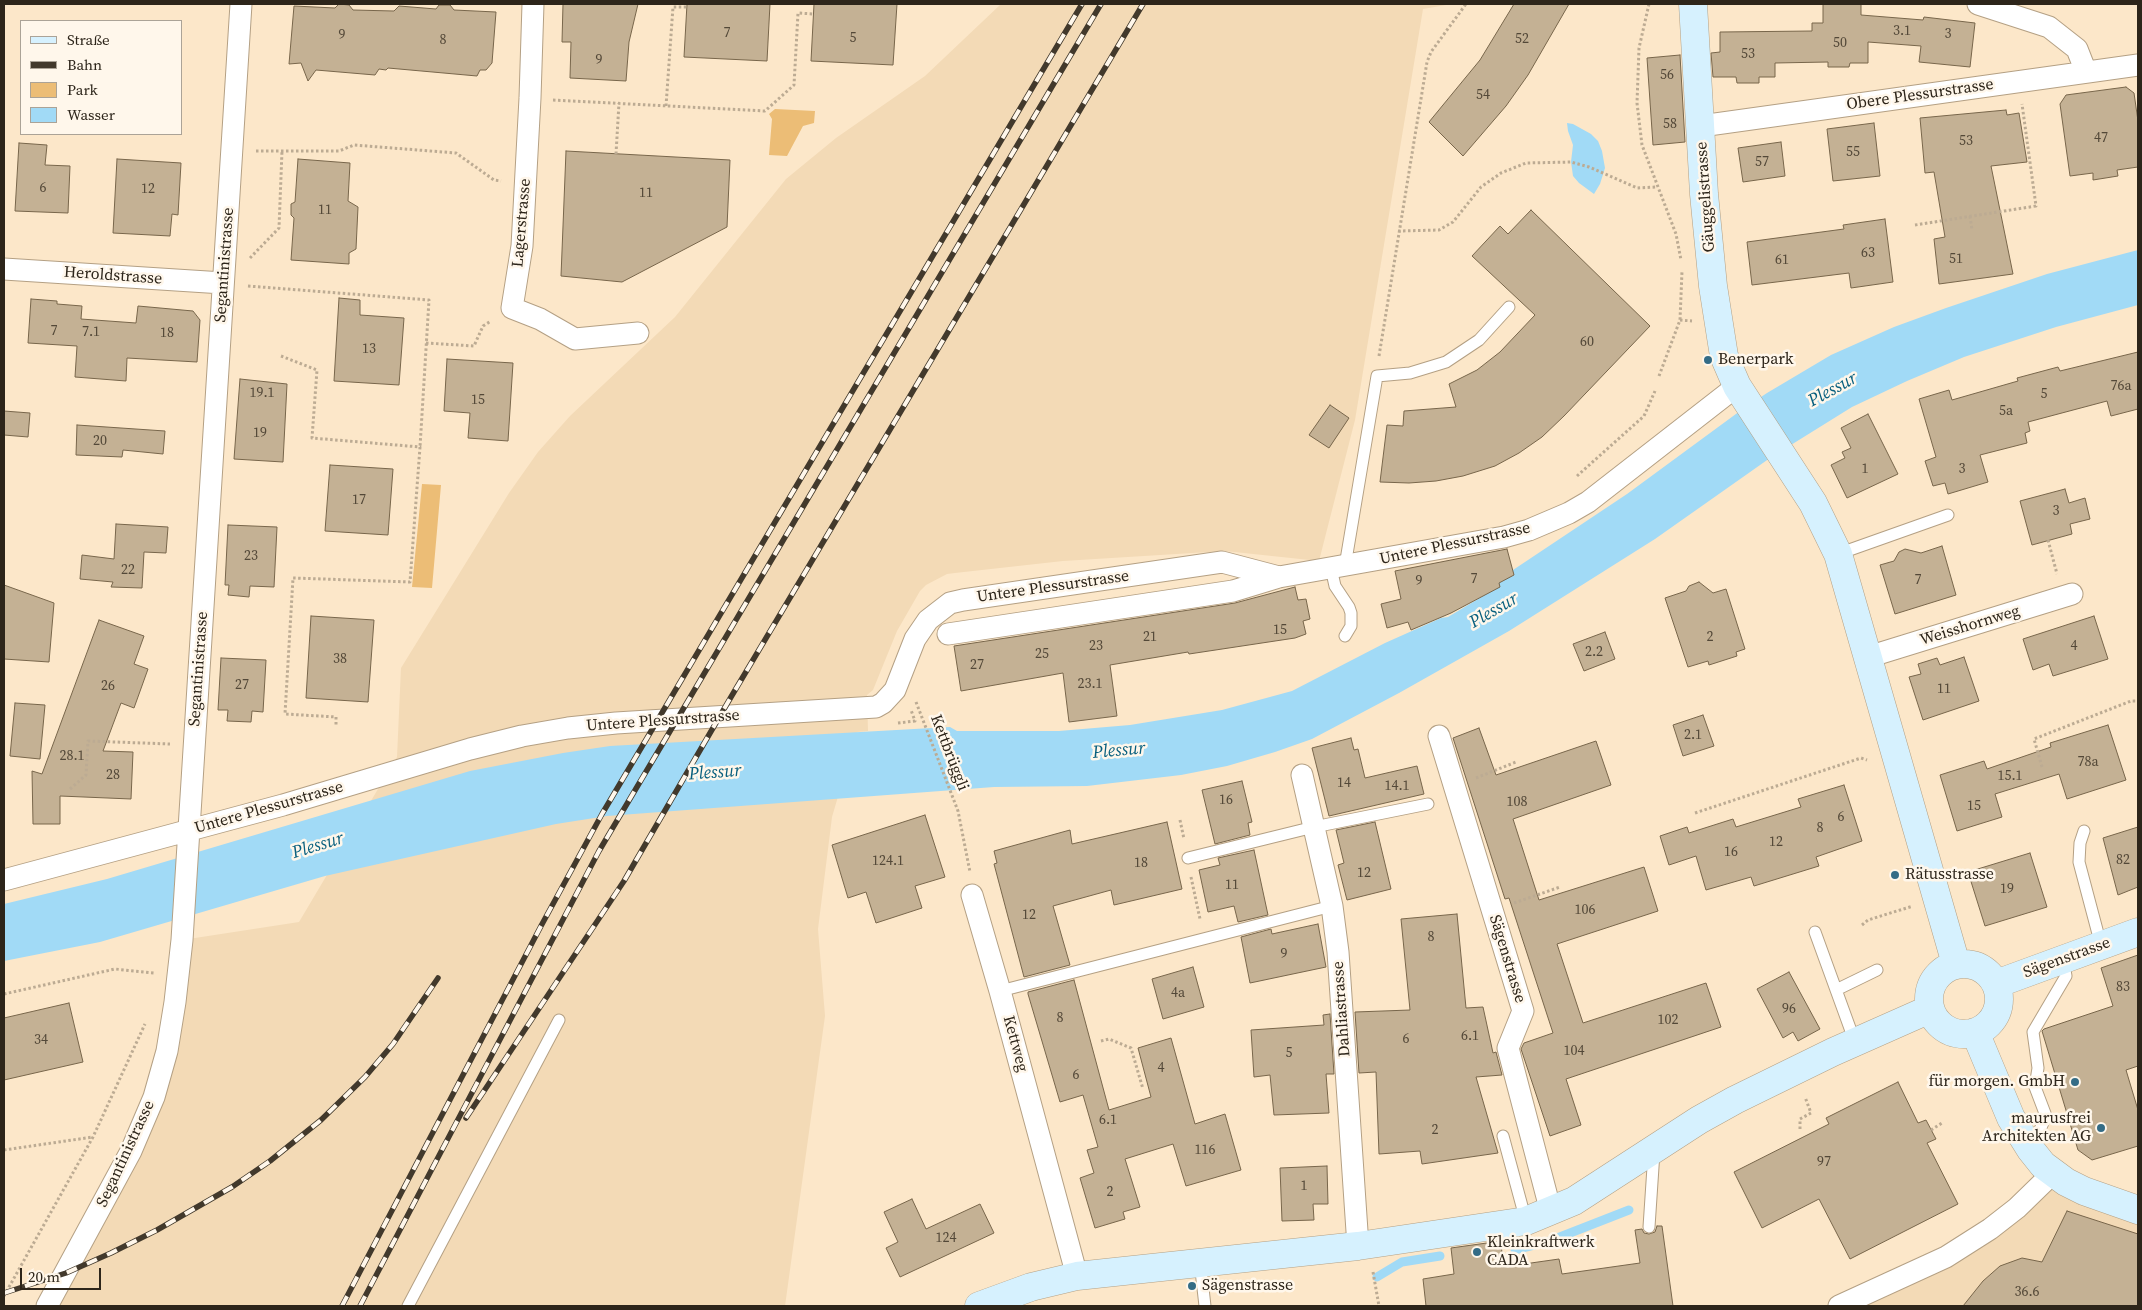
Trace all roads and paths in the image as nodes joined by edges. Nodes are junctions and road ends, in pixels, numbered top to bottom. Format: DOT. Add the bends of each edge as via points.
graph roads {
  1 [pos="241,4"];
  2 [pos="533,4"];
  3 [pos="1466,4"];
  4 [pos="1649,4"];
  5 [pos="1693,4"];
  6 [pos="1978,4"];
  7 [pos="687,7"];
  8 [pos="814,14"];
  9 [pos="2138,65"];
  10 [pos="2086,72"];
  11 [pos="2019,81"];
  12 [pos="530,98"];
  13 [pos="619,103"];
  14 [pos="666,106"];
  15 [pos="1701,126"];
  16 [pos="232,151"];
  17 [pos="282,151"];
  18 [pos="616,154"];
  19 [pos="526,183"];
  20 [pos="1657,187"];
  21 [pos="1970,216"];
  22 [pos="1915,225"];
  23 [pos="1972,230"];
  24 [pos="1398,231"];
  25 [pos="242,257"];
  26 [pos="4,269"];
  27 [pos="223,283"];
  28 [pos="1509,307"];
  29 [pos="512,308"];
  30 [pos="638,334"];
  31 [pos="426,343"];
  32 [pos="281,356"];
  33 [pos="1377,376"];
  34 [pos="1659,376"];
  35 [pos="1656,391"];
  36 [pos="1741,392"];
  37 [pos="420,447"];
  38 [pos="1571,482"];
  39 [pos="1948,515"];
  40 [pos="2048,540"];
  41 [pos="1838,554"];
  42 [pos="1338,567"];
  43 [pos="1279,577"];
  44 [pos="2068,596"];
  45 [pos="948,634"];
  46 [pos="1344,636"];
  47 [pos="1868,658"];
  48 [pos="2138,701"];
  49 [pos="917,704"];
  50 [pos="336,727"];
  51 [pos="1439,736"];
  52 [pos="173,744"];
  53 [pos="1516,762"];
  54 [pos="1870,763"];
  55 [pos="2042,767"];
  56 [pos="1302,775"];
  57 [pos="1454,786"];
  58 [pos="70,789"];
  59 [pos="1428,804"];
  60 [pos="1695,813"];
  61 [pos="1314,827"];
  62 [pos="2084,831"];
  63 [pos="188,838"];
  64 [pos="1188,858"];
  65 [pos="4,880"];
  66 [pos="1560,887"];
  67 [pos="972,895"];
  68 [pos="1916,905"];
  69 [pos="1332,906"];
  70 [pos="1492,910"];
  71 [pos="1862,925"];
  72 [pos="1815,932"];
  73 [pos="2138,932"];
  74 [pos="2101,945"];
  75 [pos="2063,959"];
  76 [pos="1956,964"];
  77 [pos="1877,970"];
  78 [pos="180,972"];
  79 [pos="1996,984"];
  80 [pos="1836,990"];
  81 [pos="1000,991"];
  82 [pos="4,994"];
  83 [pos="1930,1009"];
  84 [pos="147,1020"];
  85 [pos="559,1020"];
  86 [pos="1975,1032"];
  87 [pos="1101,1041"];
  88 [pos="1856,1042"];
  89 [pos="1143,1089"];
  90 [pos="1803,1092"];
  91 [pos="1942,1124"];
  92 [pos="1800,1129"];
  93 [pos="1931,1130"];
  94 [pos="1503,1136"];
  95 [pos="93,1137"];
  96 [pos="1654,1148"];
  97 [pos="4,1150"];
  98 [pos="2031,1150"];
  99 [pos="2053,1173"];
  100 [pos="2138,1210"];
  101 [pos="1551,1212"];
  102 [pos="1526,1221"];
  103 [pos="1649,1227"];
  104 [pos="1363,1245"];
  105 [pos="1200,1262"];
  106 [pos="1077,1276"];
  107 [pos="10,1284"];
  108 [pos="4,1286"];
  109 [pos="4,1296"];
  110 [pos="47,1306"];
  111 [pos="408,1306"];
  112 [pos="979,1306"];
  113 [pos="1205,1306"];
  114 [pos="1379,1306"];
  115 [pos="1839,1306"];
  1 -- 16 [label="street, Segantinistrasse"];
  2 -- 12 [label="street, Lagerstrasse"];
  3 -- 24 [label="path" via="1426,62"];
  4 -- 20 [label="path" via="1639,48 1637,103 1642,145"];
  5 -- 15 [label="street, Gäuggelistrasse"];
  6 -- 10 [label="street" via="2049,27 2077,49"];
  7 -- 14 [label="path" via="673,7"];
  8 -- 14 [label="path" via="798,13 794,85 765,112"];
  9 -- 10 [label="street, Obere Plessurstrasse"];
  10 -- 11 [label="street, Obere Plessurstrasse"];
  11 -- 15 [label="street, Obere Plessurstrasse"];
  11 -- 21 [label="path" via="2036,206"];
  12 -- 13 [label="path"];
  12 -- 19 [label="street, Lagerstrasse"];
  13 -- 14 [label="path"];
  13 -- 18 [label="path"];
  15 -- 36 [label="street, Gäuggelistrasse" via="1704,194 1717,315 1726,363"];
  16 -- 17 [label="path"];
  16 -- 27 [label="street, Segantinistrasse"];
  17 -- 19 [label="path" via="339,151 354,145 456,153 494,180"];
  17 -- 25 [label="path" via="279,228 251,258"];
  19 -- 29 [label="street, Lagerstrasse" via="522,246"];
  20 -- 24 [label="path" via="1636,188 1571,162 1526,162 1501,173 1481,187 1453,222 1439,230"];
  20 -- 34 [label="path" via="1676,234 1682,267 1680,320"];
  21 -- 22 [label="path"];
  21 -- 23 [label="path"];
  24 -- 33 [label="path"];
  26 -- 27 [label="street, Heroldstrasse"];
  27 -- 31 [label="path" via="429,300"];
  27 -- 63 [label="street, Segantinistrasse"];
  28 -- 33 [label="lane" via="1478,340 1446,362 1410,373"];
  29 -- 30 [label="street" via="575,339"];
  29 -- 31 [label="path" via="483,326 474,346"];
  31 -- 37 [label="path"];
  32 -- 37 [label="path" via="317,370 312,438"];
  33 -- 42 [label="lane"];
  35 -- 38 [label="path" via="1644,416"];
  36 -- 41 [label="street, Gäuggelistrasse" via="1813,504"];
  36 -- 42 [label="street, Untere Plessurstrasse" via="1569,513 1504,537"];
  37 -- 50 [label="path" via="410,582 292,578 285,714 336,717"];
  39 -- 41 [label="lane"];
  40 -- 44 [label="path"];
  41 -- 47 [label="street"];
  42 -- 43 [label="street, Untere Plessurstrasse"];
  42 -- 46 [label="lane" via="1335,586 1351,614 1351,626"];
  43 -- 45 [label="street, Untere Plessurstrasse" via="1233,591"];
  43 -- 63 [label="street, Untere Plessurstrasse" via="1222,562 950,603 928,620 915,639 895,690 876,707 568,728 470,749"];
  44 -- 47 [label="street, Weisshornweg"];
  47 -- 76 [label="street"];
  48 -- 55 [label="path" via="2034,739"];
  49 -- 67 [label="path, Kettbrüggli" via="958,811"];
  51 -- 57 [label="street, Sägenstrasse"];
  52 -- 58 [label="path" via="88,741 86,774"];
  53 -- 57 [label="path"];
  54 -- 60 [label="path" via="1861,758"];
  56 -- 61 [label="street, Dahliastrasse"];
  57 -- 70 [label="street, Sägenstrasse"];
  59 -- 61 [label="lane"];
  61 -- 64 [label="lane"];
  61 -- 69 [label="street, Dahliastrasse"];
  62 -- 74 [label="lane" via="2079,862"];
  63 -- 65 [label="street, Untere Plessurstrasse"];
  63 -- 78 [label="street, Segantinistrasse"];
  66 -- 70 [label="path"];
  67 -- 81 [label="street, Kettweg"];
  68 -- 71 [label="path" via="1868,920"];
  69 -- 81 [label="lane"];
  69 -- 104 [label="street, Dahliastrasse"];
  70 -- 101 [label="street, Sägenstrasse" via="1523,1011 1508,1048"];
  72 -- 80 [label="lane"];
  73 -- 74 [label="street, Sägenstrasse"];
  74 -- 75 [label="street, Sägenstrasse"];
  75 -- 79 [label="street, Sägenstrasse"];
  75 -- 98 [label="lane" via="2066,976 2033,1032 2038,1068 2035,1087 2046,1116"];
  76 -- 79 [label="street" via="1980,967"];
  76 -- 83 [label="street" via="1939,973 1933,981"];
  77 -- 80 [label="lane"];
  78 -- 82 [label="path" via="150,974 115,969"];
  78 -- 110 [label="street, Segantinistrasse" via="167,1051 154,1097 131,1151"];
  79 -- 86 [label="street" via="1999,1003 1996,1013 1984,1028"];
  80 -- 88 [label="lane"];
  81 -- 106 [label="street, Kettweg"];
  83 -- 86 [label="street" via="1934,1018 1948,1030"];
  83 -- 88 [label="street"];
  84 -- 95 [label="path"];
  85 -- 111 [label="lane"];
  86 -- 98 [label="street" via="2011,1118"];
  87 -- 89 [label="path" via="1109,1039 1132,1048"];
  88 -- 96 [label="street" via="1735,1100"];
  90 -- 92 [label="path" via="1811,1113 1800,1120"];
  91 -- 93 [label="path"];
  94 -- 102 [label="lane"];
  95 -- 97 [label="path"];
  95 -- 107 [label="path"];
  96 -- 101 [label="street" via="1574,1201"];
  96 -- 103 [label="lane"];
  98 -- 99 [label="street"];
  99 -- 100 [label="street" via="2084,1191"];
  99 -- 115 [label="street" via="2017,1208 1946,1257"];
  101 -- 102 [label="street"];
  102 -- 104 [label="street"];
  104 -- 105 [label="street"];
  104 -- 114 [label="path"];
  105 -- 106 [label="street"];
  105 -- 113 [label="lane"];
  106 -- 112 [label="street" via="1030,1287"];
  107 -- 108 [label="path"];
  107 -- 109 [label="path"];
}
